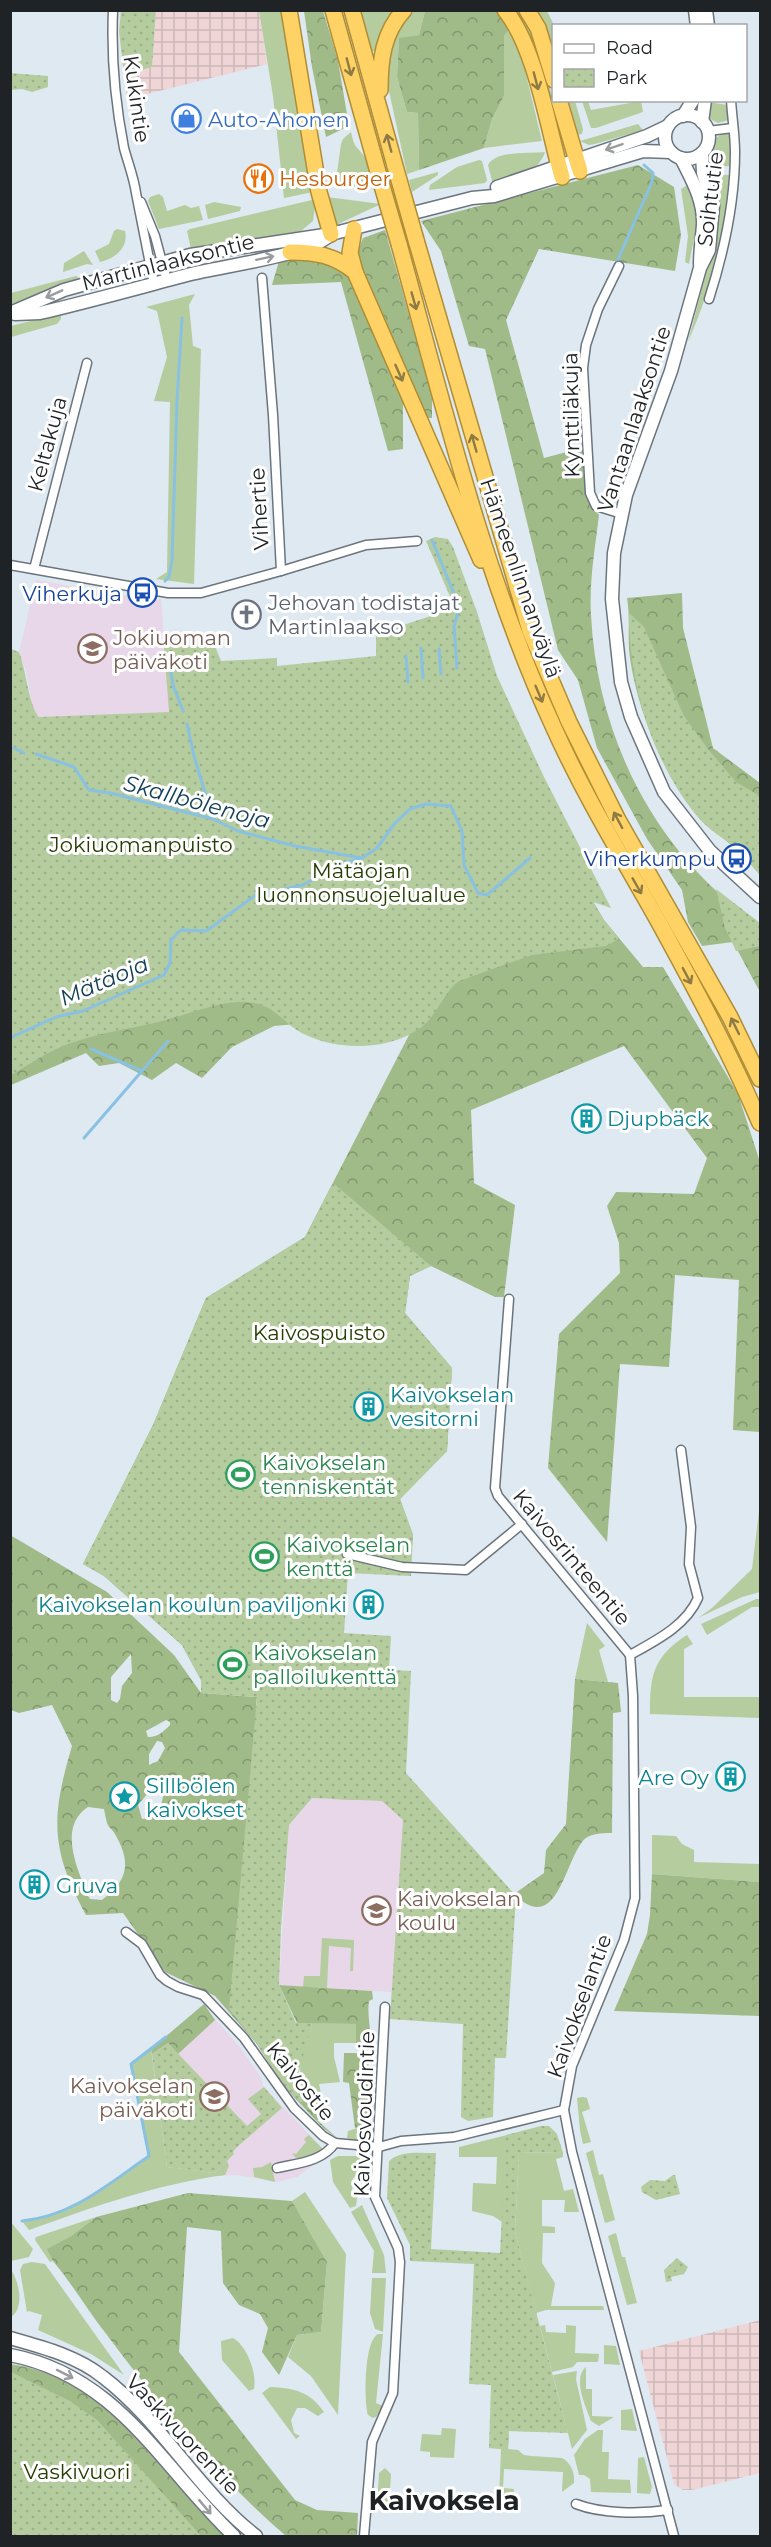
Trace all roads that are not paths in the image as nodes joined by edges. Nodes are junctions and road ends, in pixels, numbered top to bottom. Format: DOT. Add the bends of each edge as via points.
graph roads {
  1 [pos="113,10"];
  2 [pos="290,10"];
  3 [pos="333,10"];
  4 [pos="352,10"];
  5 [pos="404,10"];
  6 [pos="505,10"];
  7 [pos="527,10"];
  8 [pos="552,74"];
  9 [pos="560,102"];
  10 [pos="692,102"];
  11 [pos="705,102"];
  12 [pos="731,102"];
  13 [pos="683,116"];
  14 [pos="383,120"];
  15 [pos="668,126"];
  16 [pos="705,127"];
  17 [pos="733,128"];
  18 [pos="702,153"];
  19 [pos="676,155"];
  20 [pos="579,165"];
  21 [pos="560,171"];
  22 [pos="136,191"];
  23 [pos="354,229"];
  24 [pos="331,234"];
  25 [pos="290,252"];
  26 [pos="156,264"];
  27 [pos="619,266"];
  28 [pos="700,268"];
  29 [pos="355,272"];
  30 [pos="262,278"];
  31 [pos="167,281"];
  32 [pos="154,284"];
  33 [pos="709,299"];
  34 [pos="10,314"];
  35 [pos="87,363"];
  36 [pos="622,514"];
  37 [pos="417,541"];
  38 [pos="10,565"];
  39 [pos="33,569"];
  40 [pos="280,571"];
  41 [pos="517,640"];
  42 [pos="760,897"];
  43 [pos="760,1079"];
  44 [pos="760,1123"];
  45 [pos="509,1299"];
  46 [pos="681,1450"];
  47 [pos="522,1524"];
  48 [pos="347,1554"];
  49 [pos="630,1655"];
  50 [pos="126,1932"];
  51 [pos="386,2007"];
  52 [pos="564,2110"];
  53 [pos="335,2143"];
  54 [pos="379,2147"];
  55 [pos="277,2168"];
  56 [pos="10,2338"];
  57 [pos="10,2355"];
  58 [pos="576,2504"];
  59 [pos="668,2510"];
  60 [pos="234,2536"];
  61 [pos="256,2536"];
  62 [pos="364,2536"];
  63 [pos="674,2536"];
  1 -- 22 [label="street, Kukintie" via="115,93"];
  2 -- 24 [label="highway" via="319,192"];
  3 -- 41 [label="highway, Hämeenlinnanväylä, one-way, bridge" via="474,513"];
  4 -- 14 [label="highway, Hämeenlinnanväylä"];
  5 -- 14 [label="highway" via="394,21 381,60"];
  6 -- 21 [label="highway, one-way" via="518,26 527,48"];
  7 -- 8 [label="highway" via="538,28"];
  9 -- 20 [label="highway"];
  10 -- 13 [label="main road"];
  11 -- 16 [label="main road"];
  12 -- 17 [label="street, Soihtutie"];
  13 -- 15 [label="main road"];
  13 -- 16 [label="main road" via="694,117"];
  43 -- 14 [label="highway, Hämeenlinnanväylä, one-way, bridge" via="730,1017 618,820 569,722 530,631"];
  15 -- 19 [label="main road" via="665,140"];
  15 -- 20 [label="main road, Martinlaaksontie, one-way"];
  16 -- 17 [label="street"];
  16 -- 18 [label="main road" via="708,143"];
  17 -- 33 [label="street, Soihtutie" via="731,199 720,265"];
  18 -- 19 [label="main road" via="692,159"];
  18 -- 28 [label="main road, Vantaanlaaksontie" via="713,214 709,250"];
  19 -- 20 [label="main road, Martinlaaksontie" via="643,151"];
  19 -- 28 [label="main road, Vantaanlaaksontie" via="698,192"];
  20 -- 21 [label="main road, Martinlaaksontie"];
  21 -- 23 [label="main road, Martinlaaksontie"];
  22 -- 26 [label="street, Kukintie"];
  22 -- 26 [label="street, Kukintie" via="155,236"];
  23 -- 24 [label="main road, Martinlaaksontie"];
  23 -- 29 [label="highway" via="350,253"];
  24 -- 25 [label="main road, Martinlaaksontie" via="324,241"];
  24 -- 26 [label="main road, Martinlaaksontie" via="190,255"];
  25 -- 29 [label="highway" via="327,255"];
  31 -- 25 [label="main road, Martinlaaksontie, one-way"];
  26 -- 31 [label="street, Kukintie"];
  26 -- 32 [label="street, Kukintie"];
  26 -- 34 [label="main road, Martinlaaksontie, one-way" via="64,290"];
  27 -- 36 [label="street, Kynttiläkuja" via="598,309 583,368 590,493 596,506"];
  28 -- 36 [label="main road, Vantaanlaaksontie" via="671,371"];
  29 -- 41 [label="highway, one-way"];
  30 -- 40 [label="street, Vihertie"];
  31 -- 32 [label="main road, Martinlaaksontie"];
  32 -- 34 [label="main road, Martinlaaksontie" via="40,313"];
  35 -- 39 [label="street, Keltakuja"];
  36 -- 42 [label="main road, Vantaanlaaksontie" via="614,553 612,599 621,682 631,717 664,792 681,816 710,851"];
  37 -- 40 [label="street" via="366,545"];
  38 -- 39 [label="street, Vihertie"];
  39 -- 40 [label="street, Vihertie" via="168,593 201,594"];
  41 -- 44 [label="highway, Hämeenlinnanväylä, one-way" via="554,728 603,827 714,1024"];
  45 -- 47 [label="street, Kaivosrinteentie" via="495,1488"];
  46 -- 49 [label="street" via="691,1527 689,1564 698,1598 683,1620"];
  47 -- 48 [label="street" via="466,1570 402,1567"];
  47 -- 49 [label="street, Kaivosrinteentie"];
  49 -- 52 [label="street, Kaivokselantie" via="634,1898 624,1940 572,2066"];
  50 -- 53 [label="street, Kaivostie" via="142,1944 167,1981 203,1995 244,2038 294,2108"];
  51 -- 54 [label="street, Kaivosvoudintie"];
  52 -- 54 [label="street, Kaivostie" via="467,2134"];
  52 -- 59 [label="street, Kaivokselantie"];
  53 -- 54 [label="street, Kaivostie"];
  53 -- 55 [label="street" via="315,2159"];
  54 -- 62 [label="street, Kaivosvoudintie" via="375,2197 398,2248 400,2262 393,2393 372,2442"];
  56 -- 61 [label="main road, Vaskivuorentie" via="71,2358 102,2376 138,2407 221,2505"];
  57 -- 60 [label="main road, Vaskivuorentie, one-way" via="47,2365 106,2399"];
  58 -- 59 [label="street" via="589,2509"];
  59 -- 63 [label="street, Kaivokselantie"];
}
